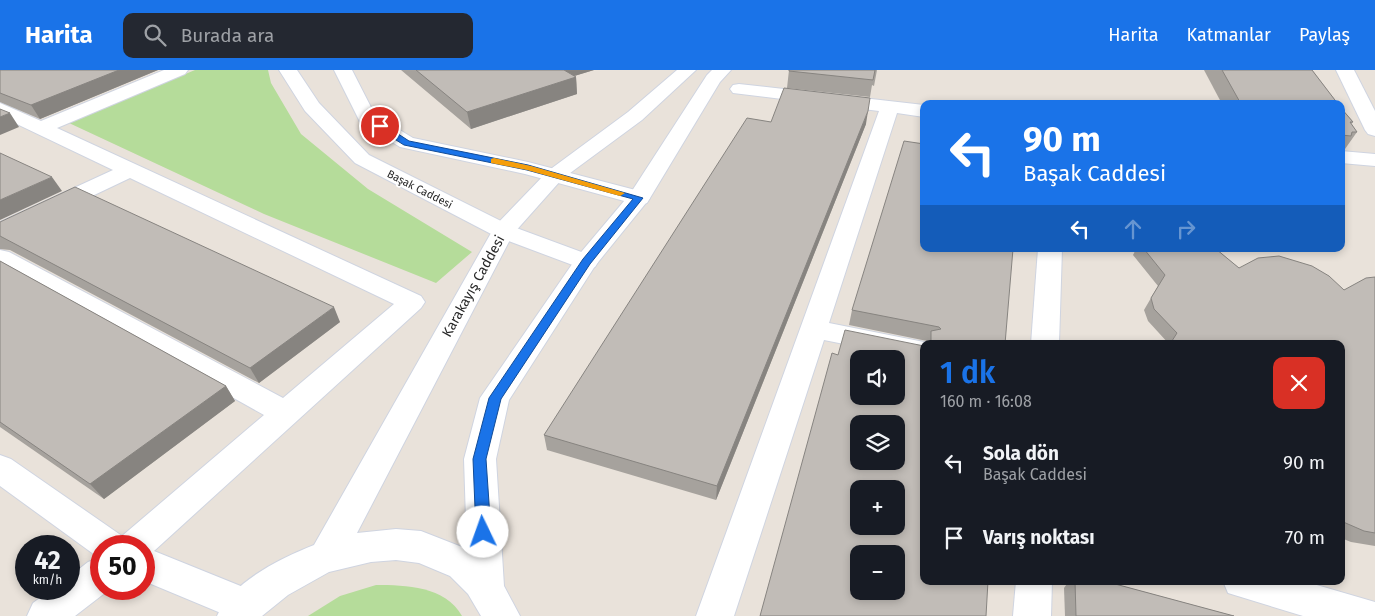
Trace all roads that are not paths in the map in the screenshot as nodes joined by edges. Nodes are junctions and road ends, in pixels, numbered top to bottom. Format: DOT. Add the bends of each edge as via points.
graph roads {
  1 [pos="179,70"];
  2 [pos="288,70"];
  3 [pos="343,70"];
  4 [pos="687,70"];
  5 [pos="722,70"];
  6 [pos="1345,70"];
  7 [pos="739,89"];
  8 [pos="890,107"];
  9 [pos="0,109"];
  10 [pos="920,111"];
  11 [pos="40,128"];
  12 [pos="1375,130"];
  13 [pos="1345,157"];
  14 [pos="1375,160"];
  15 [pos="130,170"];
  16 [pos="555,175"];
  17 [pos="639,198"];
  18 [pos="0,231"];
  19 [pos="503,231"];
  20 [pos="1050,252"];
  21 [pos="0,257"];
  22 [pos="586,262"];
  23 [pos="813,329"];
  24 [pos="1045,340"];
  25 [pos="920,349"];
  26 [pos="286,413"];
  27 [pos="0,468"];
  28 [pos="94,535"];
  29 [pos="147,535"];
  30 [pos="327,556"];
  31 [pos="155,569"];
  32 [pos="90,582"];
  33 [pos="1034,585"];
  34 [pos="1255,585"];
  35 [pos="494,602"];
  36 [pos="241,611"];
  37 [pos="46,616"];
  38 [pos="715,616"];
  39 [pos="1032,616"];
  40 [pos="1364,616"];
  1 -- 11 [label="street"];
  2 -- 19 [label="street, Başak Caddesi" via="312,107 362,160"];
  3 -- 16 [label="street" via="367,118 407,143"];
  4 -- 16 [label="street, Karakayış Caddesi" via="635,116"];
  5 -- 17 [label="street" via="713,79"];
  6 -- 12 [label="street"];
  7 -- 8 [label="street"];
  8 -- 10 [label="street"];
  8 -- 23 [label="street"];
  9 -- 11 [label="street"];
  11 -- 15 [label="street"];
  13 -- 14 [label="street"];
  15 -- 18 [label="street"];
  15 -- 26 [label="street" via="412,302"];
  16 -- 17 [label="street"];
  16 -- 19 [label="street, Karakayış Caddesi"];
  17 -- 22 [label="street"];
  19 -- 22 [label="street, Başak Caddesi"];
  19 -- 30 [label="street, Karakayış Caddesi"];
  20 -- 24 [label="street"];
  21 -- 26 [label="street"];
  22 -- 35 [label="street" via="495,398 480,459"];
  23 -- 25 [label="street"];
  23 -- 38 [label="street"];
  26 -- 29 [label="street"];
  27 -- 28 [label="street"];
  30 -- 35 [label="street" via="376,545 422,548 461,564"];
  30 -- 36 [label="street" via="285,576"];
  31 -- 36 [label="street"];
  32 -- 37 [label="street"];
  33 -- 39 [label="street"];
  34 -- 40 [label="street"];
}
